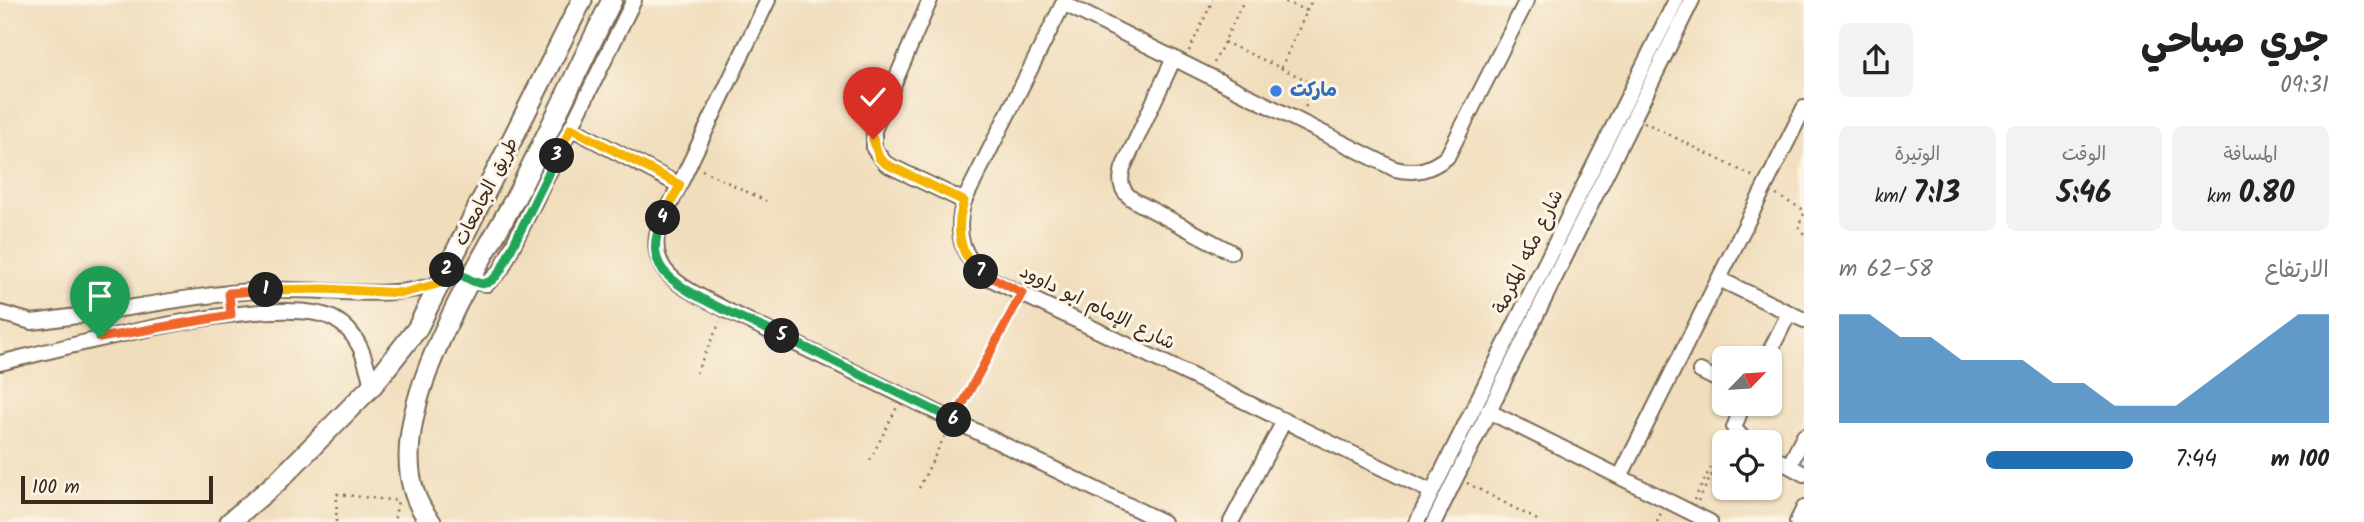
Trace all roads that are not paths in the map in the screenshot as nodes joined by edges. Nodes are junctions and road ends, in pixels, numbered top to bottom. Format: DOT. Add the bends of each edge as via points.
graph roads {
  1 [pos="582,0"];
  2 [pos="612,0"];
  3 [pos="634,0"];
  4 [pos="768,0"];
  5 [pos="930,0"];
  6 [pos="1527,0"];
  7 [pos="1676,0"];
  8 [pos="1692,0"];
  9 [pos="1064,2"];
  10 [pos="1179,61"];
  11 [pos="1804,108"];
  12 [pos="554,118"];
  13 [pos="1800,127"];
  14 [pos="571,128"];
  15 [pos="680,185"];
  16 [pos="964,201"];
  17 [pos="1231,252"];
  18 [pos="445,275"];
  19 [pos="1719,279"];
  20 [pos="1545,280"];
  21 [pos="469,281"];
  22 [pos="229,293"];
  23 [pos="0,313"];
  24 [pos="1789,313"];
  25 [pos="231,315"];
  26 [pos="1804,320"];
  27 [pos="1772,346"];
  28 [pos="0,363"];
  29 [pos="1700,371"];
  30 [pos="1712,377"];
  31 [pos="372,386"];
  32 [pos="1488,411"];
  33 [pos="1284,421"];
  34 [pos="1804,436"];
  35 [pos="1782,462"];
  36 [pos="1789,466"];
  37 [pos="1804,474"];
  38 [pos="1620,477"];
  39 [pos="1432,492"];
  40 [pos="1804,508"];
  41 [pos="230,522"];
  42 [pos="431,522"];
  43 [pos="1163,522"];
  44 [pos="1231,522"];
  45 [pos="1417,522"];
  46 [pos="1434,522"];
  47 [pos="1710,522"];
  48 [pos="1797,522"];
  1 -- 18 [label="main road, طريق الجامعات"];
  2 -- 12 [label="main road, طريق الجامعات"];
  3 -- 14 [label="street"];
  4 -- 15 [label="street"];
  5 -- 16 [label="street" via="874,130 874,149 886,164"];
  6 -- 10 [label="street" via="1455,145 1436,166 1408,172"];
  7 -- 20 [label="street, شارع مكه المكرمة"];
  8 -- 20 [label="street, شارع مكه المكرمة"];
  9 -- 10 [label="street"];
  9 -- 16 [label="street, شارع الإمام ابو داوود"];
  10 -- 17 [label="street" via="1123,169 1122,187 1137,202"];
  11 -- 13 [label="street"];
  12 -- 14 [label="main road"];
  12 -- 21 [label="main road, طريق الجامعات"];
  13 -- 19 [label="street"];
  14 -- 15 [label="street"];
  14 -- 21 [label="street" via="497,276 487,284"];
  15 -- 43 [label="street" via="658,230 656,257 670,277 726,310"];
  16 -- 33 [label="street, شارع الإمام ابو داوود" via="959,237 976,268"];
  18 -- 21 [label="main road"];
  18 -- 22 [label="street" via="403,293 324,289"];
  18 -- 31 [label="main road, طريق الجامعات" via="417,329"];
  19 -- 24 [label="street"];
  19 -- 38 [label="street"];
  20 -- 32 [label="street, شارع مكه المكرمة"];
  20 -- 39 [label="street, شارع مكه المكرمة"];
  21 -- 42 [label="main road, طريق الجامعات" via="434,355 411,433 410,478"];
  22 -- 23 [label="street" via="32,321"];
  22 -- 25 [label="street"];
  24 -- 26 [label="street"];
  24 -- 27 [label="street"];
  25 -- 28 [label="street" via="100,338"];
  25 -- 31 [label="street" via="305,312 334,319 356,338"];
  29 -- 30 [label="street"];
  31 -- 41 [label="main road, طريق الجامعات" via="277,482"];
  32 -- 38 [label="street"];
  32 -- 46 [label="street, شارع مكه المكرمة"];
  33 -- 39 [label="street, شارع الإمام ابو داوود"];
  33 -- 44 [label="street"];
  34 -- 36 [label="street"];
  35 -- 36 [label="street"];
  36 -- 37 [label="street"];
  38 -- 47 [label="street"];
  39 -- 45 [label="street, شارع مكه المكرمة"];
  40 -- 48 [label="street"];
}
